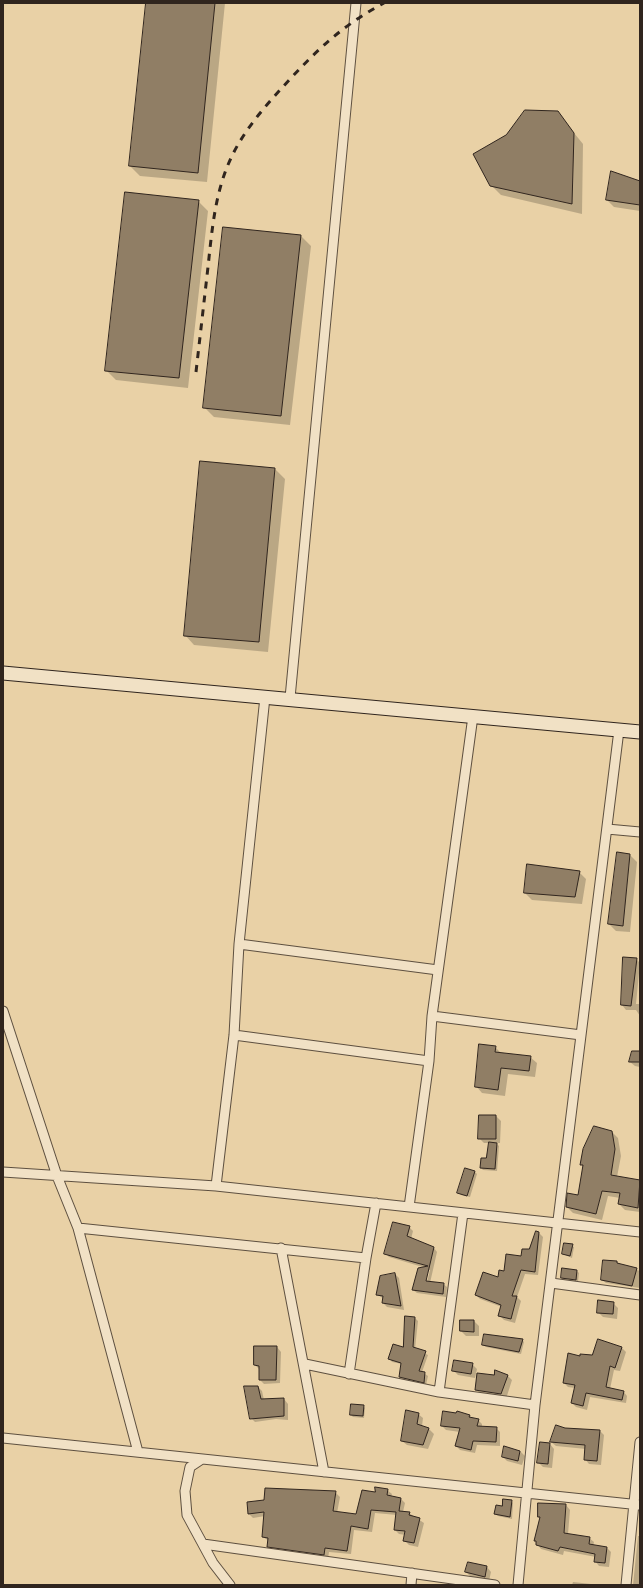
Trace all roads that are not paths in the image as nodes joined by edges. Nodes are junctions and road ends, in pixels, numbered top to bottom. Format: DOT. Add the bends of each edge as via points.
graph roads {
  1 [pos="356,3"];
  2 [pos="3,673"];
  3 [pos="265,697"];
  4 [pos="290,698"];
  5 [pos="473,716"];
  6 [pos="619,730"];
  7 [pos="640,732"];
  8 [pos="607,829"];
  9 [pos="640,832"];
  10 [pos="239,944"];
  11 [pos="438,970"];
  12 [pos="3,1011"];
  13 [pos="432,1016"];
  14 [pos="234,1035"];
  15 [pos="581,1035"];
  16 [pos="429,1061"];
  17 [pos="3,1172"];
  18 [pos="57,1176"];
  19 [pos="216,1186"];
  20 [pos="376,1203"];
  21 [pos="409,1207"];
  22 [pos="462,1213"];
  23 [pos="558,1222"];
  24 [pos="78,1228"];
  25 [pos="640,1232"];
  26 [pos="282,1248"];
  27 [pos="366,1258"];
  28 [pos="550,1283"];
  29 [pos="640,1295"];
  30 [pos="305,1364"];
  31 [pos="349,1374"];
  32 [pos="439,1392"];
  33 [pos="535,1405"];
  34 [pos="3,1438"];
  35 [pos="640,1442"];
  36 [pos="138,1452"];
  37 [pos="202,1459"];
  38 [pos="324,1472"];
  39 [pos="527,1493"];
  40 [pos="636,1505"];
  41 [pos="203,1544"];
  42 [pos="412,1574"];
  43 [pos="230,1585"];
  44 [pos="411,1585"];
  45 [pos="495,1585"];
  46 [pos="518,1585"];
  47 [pos="626,1585"];
  1 -- 4 [label="street"];
  2 -- 3 [label="street"];
  3 -- 4 [label="street"];
  3 -- 10 [label="street"];
  4 -- 5 [label="street"];
  5 -- 6 [label="street"];
  5 -- 11 [label="street"];
  6 -- 7 [label="street"];
  6 -- 8 [label="street"];
  8 -- 9 [label="street"];
  8 -- 15 [label="street"];
  10 -- 11 [label="street"];
  10 -- 14 [label="street"];
  11 -- 13 [label="street"];
  12 -- 18 [label="street"];
  13 -- 15 [label="street"];
  13 -- 16 [label="street"];
  14 -- 16 [label="street"];
  14 -- 19 [label="street"];
  15 -- 23 [label="street"];
  16 -- 21 [label="street"];
  17 -- 18 [label="street"];
  18 -- 19 [label="street"];
  18 -- 24 [label="street"];
  19 -- 20 [label="street"];
  20 -- 21 [label="street"];
  20 -- 27 [label="street"];
  21 -- 22 [label="street"];
  22 -- 23 [label="street"];
  22 -- 32 [label="street"];
  23 -- 25 [label="street"];
  23 -- 28 [label="street"];
  24 -- 26 [label="street"];
  24 -- 36 [label="street"];
  26 -- 27 [label="street"];
  26 -- 30 [label="street"];
  27 -- 31 [label="street"];
  28 -- 29 [label="street"];
  28 -- 33 [label="street"];
  30 -- 31 [label="street"];
  30 -- 38 [label="street"];
  31 -- 32 [label="street"];
  32 -- 33 [label="street"];
  33 -- 39 [label="street"];
  34 -- 36 [label="street"];
  35 -- 40 [label="street"];
  36 -- 37 [label="street"];
  37 -- 38 [label="street"];
  37 -- 41 [label="street" via="190,1467 185,1491 187,1515"];
  38 -- 39 [label="street"];
  39 -- 40 [label="street"];
  39 -- 46 [label="street"];
  40 -- 47 [label="street"];
  41 -- 42 [label="street"];
  41 -- 43 [label="street" via="213,1563"];
  42 -- 44 [label="street"];
  42 -- 45 [label="street"];
}
